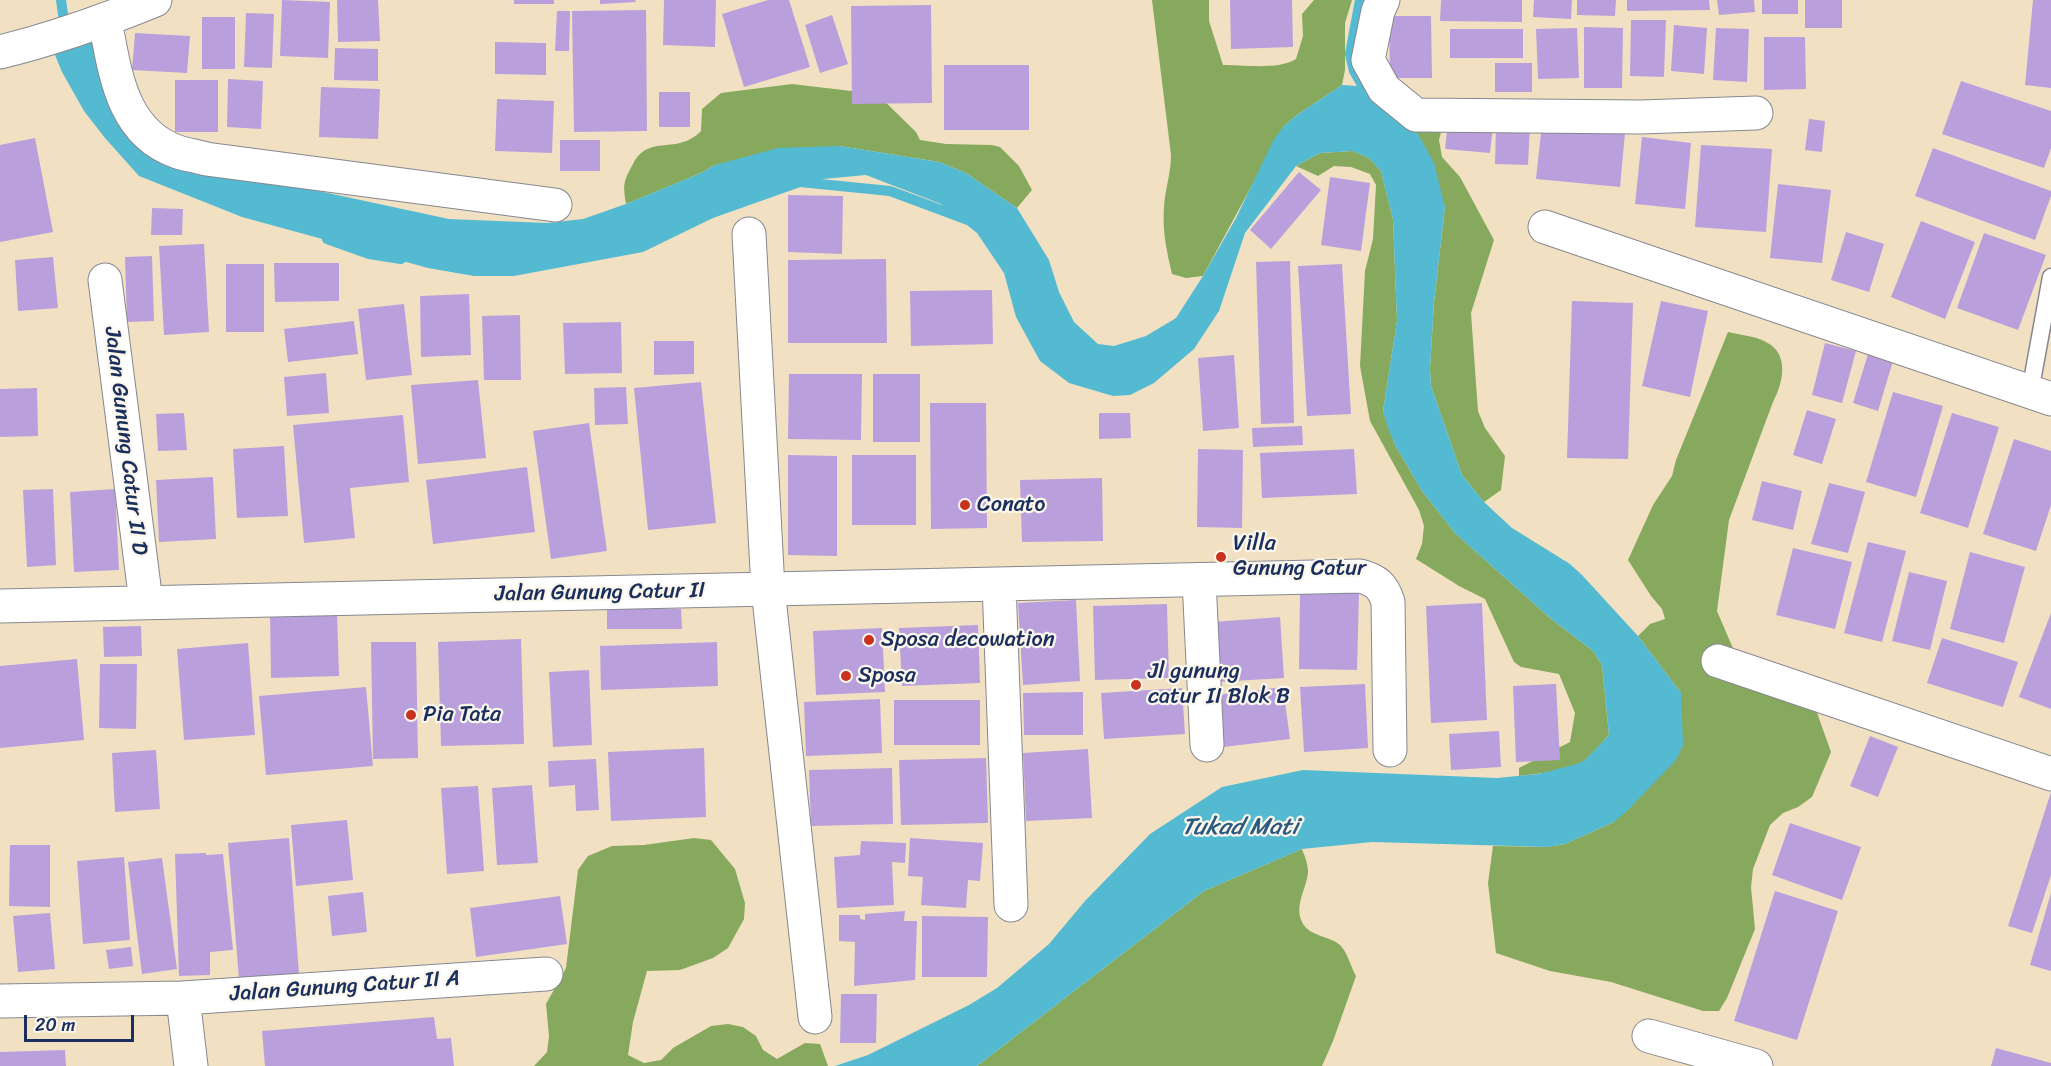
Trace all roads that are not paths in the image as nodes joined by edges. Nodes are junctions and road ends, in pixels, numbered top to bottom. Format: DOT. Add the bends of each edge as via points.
graph roads {
  1 [pos="155,0"];
  2 [pos="1383,0"];
  3 [pos="100,22"];
  4 [pos="0,52"];
  5 [pos="1756,113"];
  6 [pos="555,206"];
  7 [pos="1545,227"];
  8 [pos="749,234"];
  9 [pos="2051,277"];
  10 [pos="105,280"];
  11 [pos="2040,396"];
  12 [pos="1199,580"];
  13 [pos="999,584"];
  14 [pos="768,589"];
  15 [pos="146,602"];
  16 [pos="0,606"];
  17 [pos="1718,661"];
  18 [pos="1207,745"];
  19 [pos="1390,750"];
  20 [pos="2051,774"];
  21 [pos="1011,905"];
  22 [pos="546,974"];
  23 [pos="183,998"];
  24 [pos="0,1001"];
  25 [pos="815,1017"];
  26 [pos="1649,1036"];
  27 [pos="191,1066"];
  28 [pos="1756,1066"];
  1 -- 3 [label="street"];
  2 -- 5 [label="street" via="1368,60 1383,89 1416,115 1641,117"];
  3 -- 4 [label="street"];
  3 -- 6 [label="street" via="119,87 134,121 158,143 177,152"];
  7 -- 11 [label="street"];
  8 -- 14 [label="street"];
  9 -- 11 [label="lane"];
  10 -- 15 [label="street, Jalan Gunung Catur II D"];
  12 -- 13 [label="street, Jalan Gunung Catur II"];
  12 -- 18 [label="street"];
  12 -- 19 [label="street, Jalan Gunung Catur II" via="1360,576 1373,579 1388,602"];
  13 -- 14 [label="street, Jalan Gunung Catur II"];
  13 -- 21 [label="street"];
  14 -- 15 [label="street, Jalan Gunung Catur II"];
  14 -- 25 [label="street"];
  15 -- 16 [label="street, Jalan Gunung Catur II"];
  17 -- 20 [label="street"];
  22 -- 23 [label="street, Jalan Gunung Catur II A"];
  23 -- 24 [label="street, Jalan Gunung Catur II A"];
  23 -- 27 [label="street"];
  26 -- 28 [label="street"];
}
